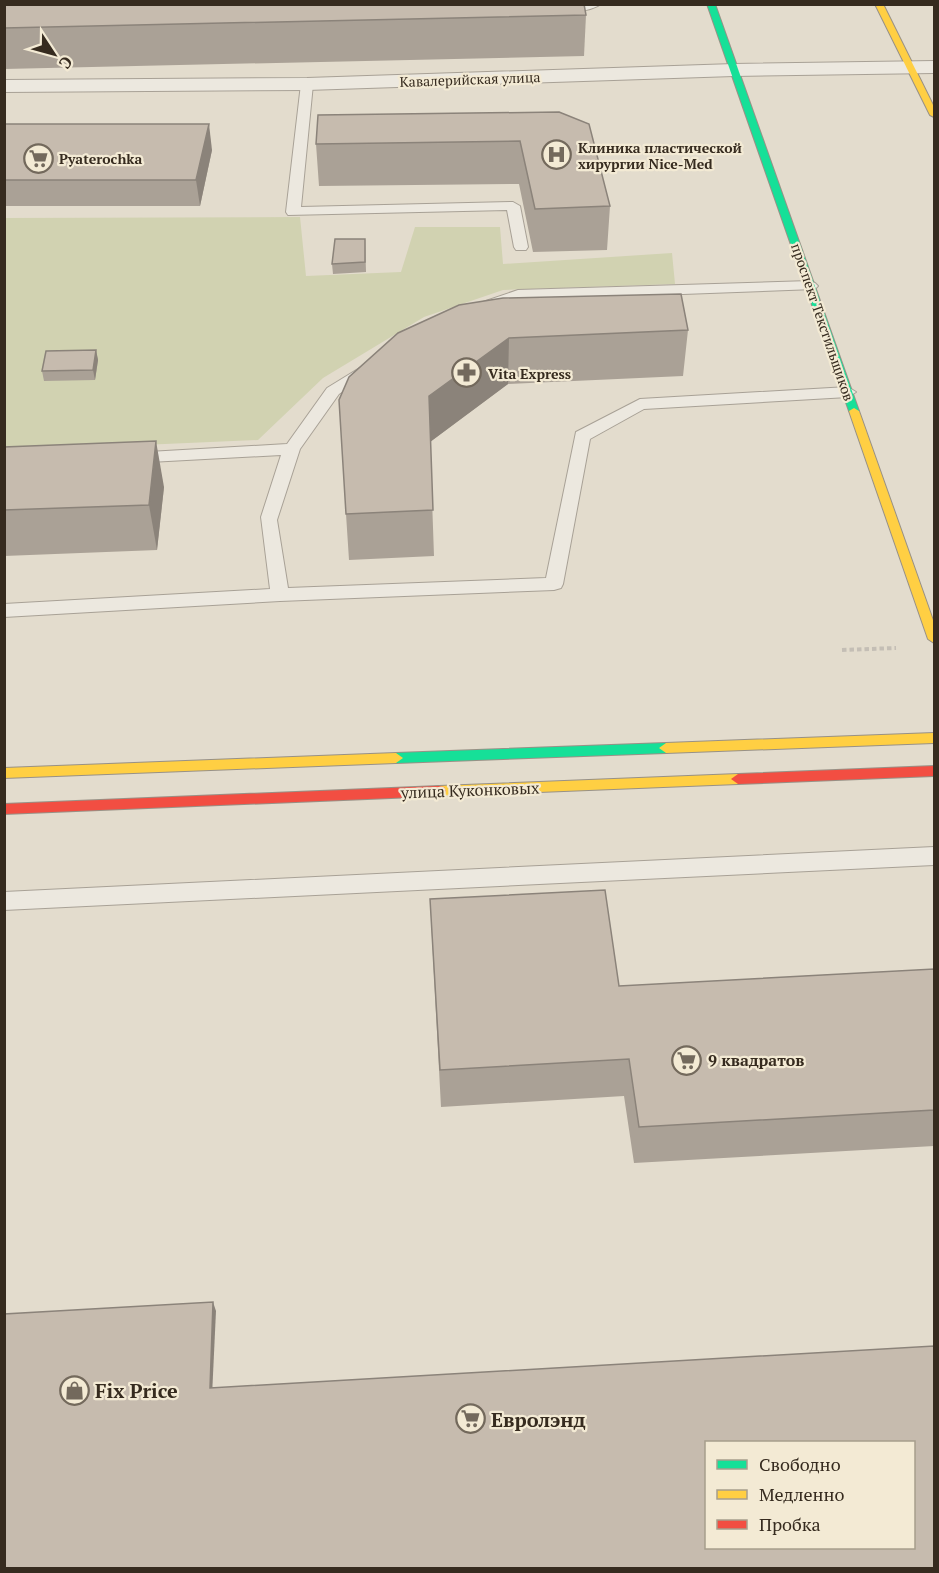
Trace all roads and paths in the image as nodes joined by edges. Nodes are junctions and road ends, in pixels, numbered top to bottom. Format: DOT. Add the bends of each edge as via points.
graph roads {
  1 [pos="595,4"];
  2 [pos="711,4"];
  3 [pos="879,4"];
  4 [pos="581,5"];
  5 [pos="541,10"];
  6 [pos="911,67"];
  7 [pos="934,67"];
  8 [pos="734,70"];
  9 [pos="307,84"];
  10 [pos="4,86"];
  11 [pos="934,115"];
  12 [pos="521,247"];
  13 [pos="810,286"];
  14 [pos="465,313"];
  15 [pos="383,357"];
  16 [pos="848,392"];
  17 [pos="292,449"];
  18 [pos="112,459"];
  19 [pos="280,595"];
  20 [pos="4,611"];
  21 [pos="934,639"];
  22 [pos="905,647"];
  23 [pos="842,650"];
  24 [pos="934,738"];
  25 [pos="934,771"];
  26 [pos="4,773"];
  27 [pos="4,809"];
  28 [pos="934,856"];
  29 [pos="4,901"];
  1 -- 4 [label="lane"];
  2 -- 8 [label="main road, проспект Текстильщиков"];
  3 -- 6 [label="main road"];
  4 -- 5 [label="lane"];
  6 -- 7 [label="street, Кавалерийская улица"];
  6 -- 8 [label="street, Кавалерийская улица"];
  6 -- 11 [label="main road"];
  8 -- 9 [label="street, Кавалерийская улица"];
  8 -- 13 [label="main road, проспект Текстильщиков"];
  9 -- 10 [label="street, Кавалерийская улица"];
  9 -- 12 [label="lane" via="292,212 513,206"];
  13 -- 14 [label="lane" via="518,295"];
  13 -- 16 [label="main road, проспект Текстильщиков"];
  15 -- 17 [label="lane" via="333,391"];
  16 -- 19 [label="lane" via="640,404 582,436 554,584"];
  16 -- 21 [label="main road, проспект Текстильщиков"];
  17 -- 18 [label="lane"];
  17 -- 19 [label="lane" via="270,520"];
  19 -- 20 [label="lane"];
  22 -- 23 [label="path"];
  24 -- 26 [label="main road, улица Куконковых"];
  25 -- 27 [label="main road, улица Куконковых"];
  28 -- 29 [label="lane"];
}
